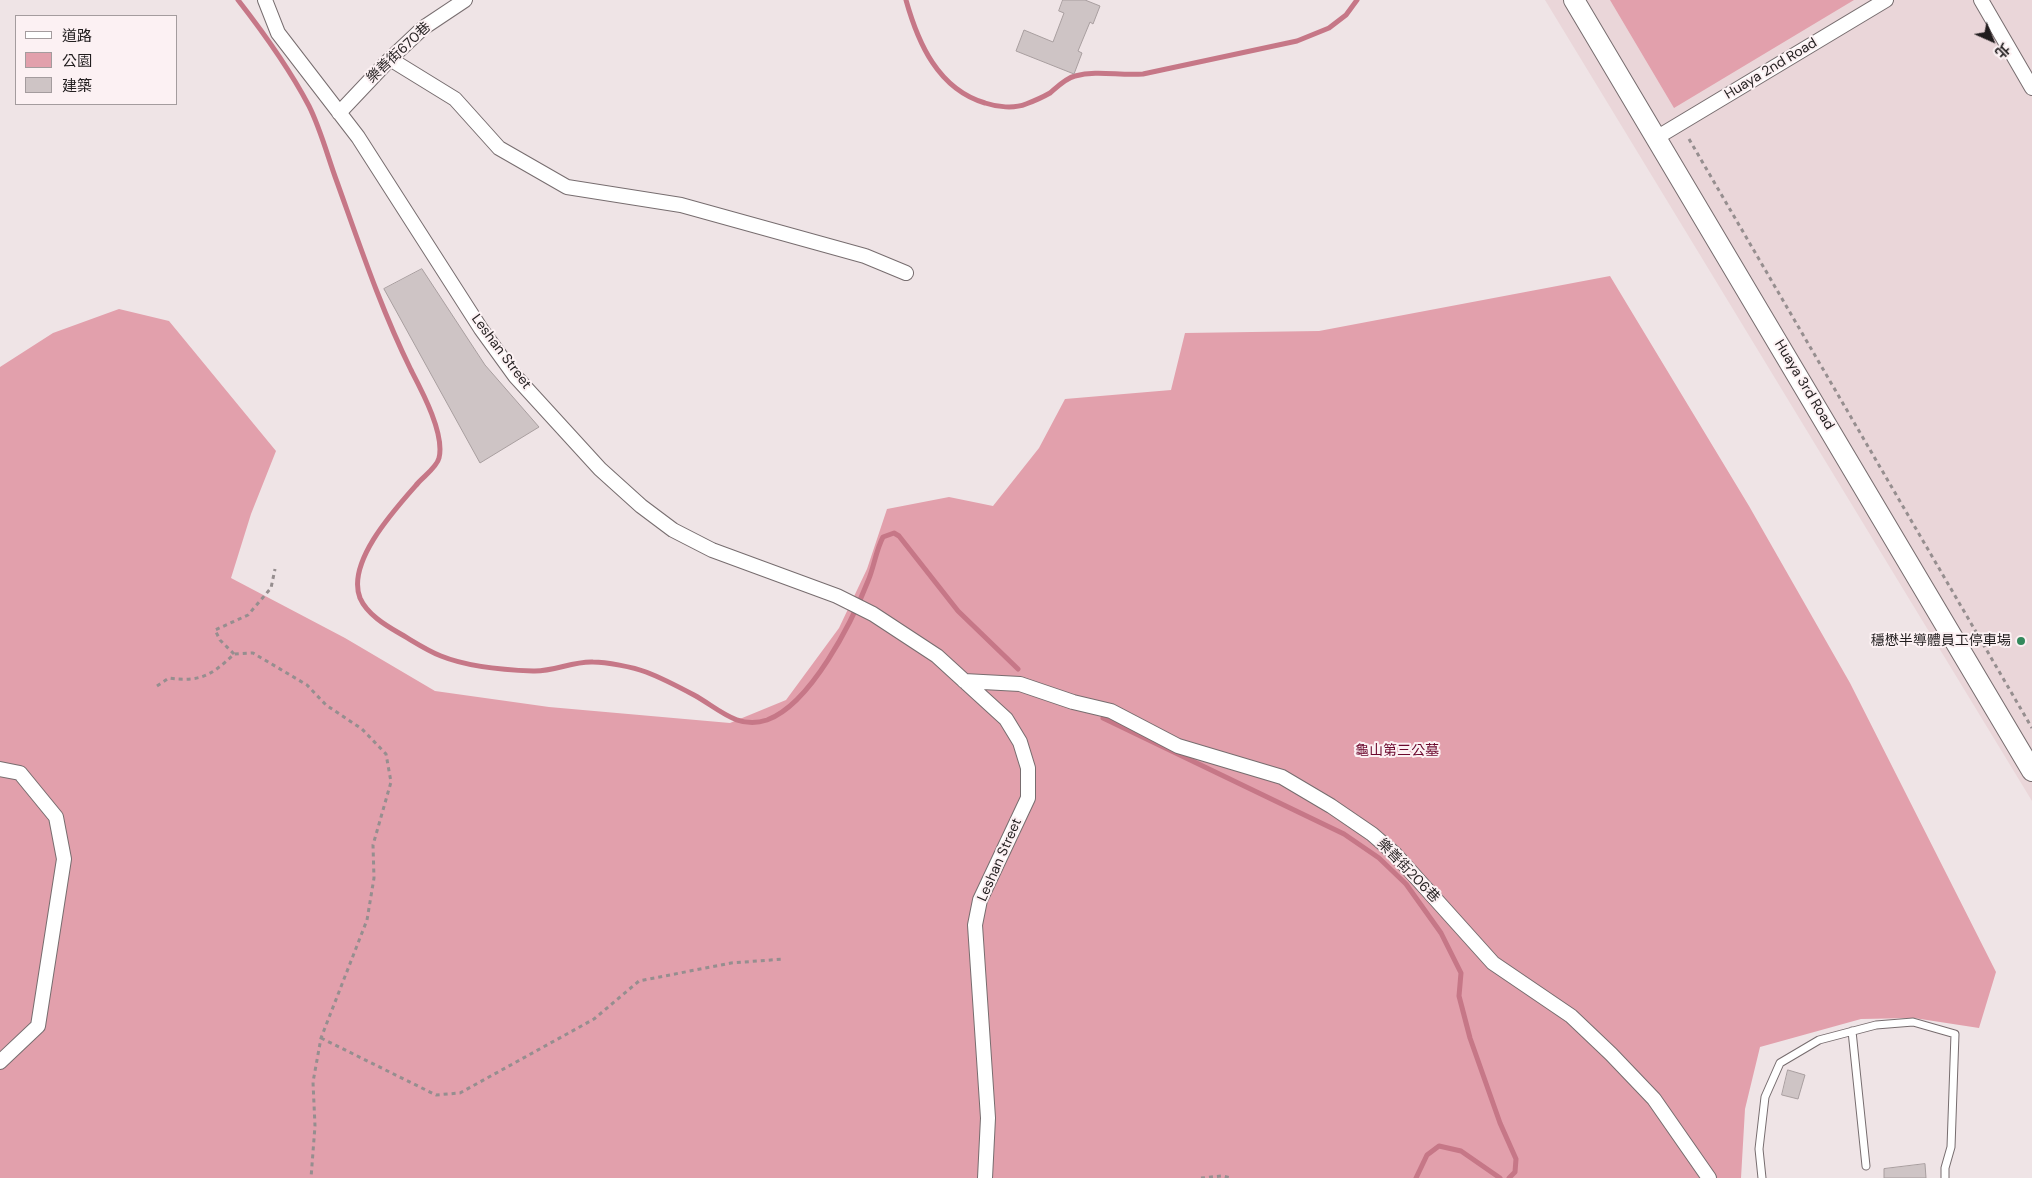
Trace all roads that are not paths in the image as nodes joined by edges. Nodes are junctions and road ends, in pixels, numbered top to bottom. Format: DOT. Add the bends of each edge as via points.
graph roads {
  1 [pos="265,0"];
  2 [pos="465,0"];
  3 [pos="1574,0"];
  4 [pos="1886,0"];
  5 [pos="1981,0"];
  6 [pos="390,58"];
  7 [pos="2032,88"];
  8 [pos="339,113"];
  9 [pos="1656,138"];
  10 [pos="906,273"];
  11 [pos="964,681"];
  12 [pos="0,769"];
  13 [pos="2032,772"];
  14 [pos="1852,1031"];
  15 [pos="0,1062"];
  16 [pos="1866,1166"];
  17 [pos="985,1178"];
  18 [pos="1708,1178"];
  19 [pos="1762,1178"];
  20 [pos="1945,1178"];
  1 -- 8 [label="street, Leshan Street" via="278,33"];
  2 -- 6 [label="street, 樂善街670巷" via="423,28"];
  3 -- 9 [label="street, Huaya 3rd Road"];
  4 -- 9 [label="street, Huaya 2nd Road"];
  5 -- 7 [label="street"];
  6 -- 8 [label="street, 樂善街670巷"];
  6 -- 10 [label="street" via="455,99 500,148 567,187 681,205 865,256"];
  8 -- 11 [label="street, Leshan Street" via="510,368 600,469 640,506 673,530 712,550 837,596 873,614 937,656"];
  9 -- 13 [label="street, Huaya 3rd Road"];
  11 -- 17 [label="street, Leshan Street" via="1006,719 1020,742 1028,768 1028,798 980,900 975,925 988,1118"];
  11 -- 18 [label="street, 樂善街206巷" via="1020,684 1110,711 1178,746 1282,777 1372,834 1395,854 1493,963 1571,1016 1611,1054 1654,1099"];
  12 -- 15 [label="street" via="20,773 56,817 64,860 38,1026"];
  14 -- 16 [label="lane"];
  14 -- 19 [label="lane" via="1819,1040 1780,1063 1765,1098 1759,1149"];
  14 -- 20 [label="lane" via="1913,1022 1955,1034 1951,1147 1944,1168"];
}
